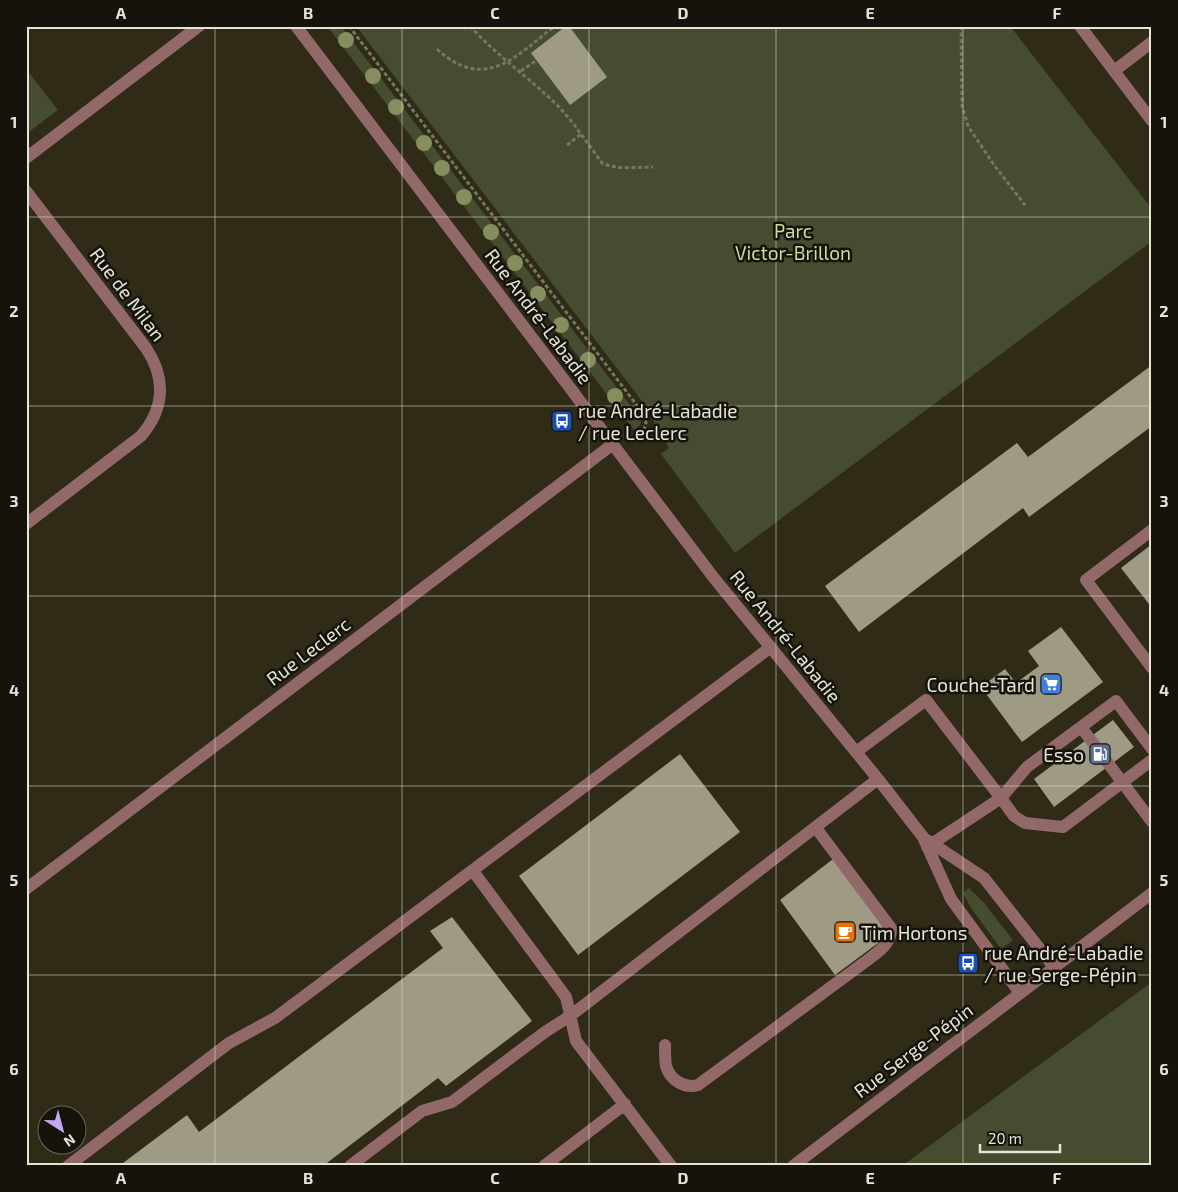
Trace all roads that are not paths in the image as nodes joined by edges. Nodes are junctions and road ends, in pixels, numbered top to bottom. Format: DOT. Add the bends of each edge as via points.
graph roads {
  1 [pos="199,26"];
  2 [pos="296,26"];
  3 [pos="1080,26"];
  4 [pos="1152,42"];
  5 [pos="1114,71"];
  6 [pos="1152,121"];
  7 [pos="26,158"];
  8 [pos="26,191"];
  9 [pos="613,444"];
  10 [pos="26,524"];
  11 [pos="1152,530"];
  12 [pos="771,647"];
  13 [pos="1152,668"];
  14 [pos="1080,727"];
  15 [pos="1152,749"];
  16 [pos="856,752"];
  17 [pos="1152,760"];
  18 [pos="878,779"];
  19 [pos="1122,782"];
  20 [pos="1000,798"];
  21 [pos="1152,822"];
  22 [pos="816,828"];
  23 [pos="927,842"];
  24 [pos="473,871"];
  25 [pos="26,889"];
  26 [pos="1152,893"];
  27 [pos="1054,967"];
  28 [pos="1020,993"];
  29 [pos="570,1016"];
  30 [pos="665,1045"];
  31 [pos="625,1104"];
  32 [pos="68,1166"];
  33 [pos="350,1166"];
  34 [pos="544,1166"];
  35 [pos="671,1166"];
  36 [pos="793,1166"];
  1 -- 7 [label="street"];
  2 -- 9 [label="street, Rue André-Labadie"];
  3 -- 5 [label="street"];
  4 -- 5 [label="street"];
  5 -- 6 [label="street"];
  8 -- 10 [label="street, Rue de Milan" via="146,348 156,364 160,393 156,411 141,436"];
  9 -- 12 [label="street, Rue André-Labadie" via="714,578"];
  9 -- 25 [label="street, Rue Leclerc"];
  11 -- 13 [label="street" via="1086,580"];
  12 -- 16 [label="street, Rue André-Labadie"];
  12 -- 24 [label="street"];
  14 -- 15 [label="street" via="1116,701"];
  14 -- 19 [label="street"];
  14 -- 20 [label="street" via="1027,767"];
  16 -- 18 [label="street, Rue André-Labadie"];
  16 -- 20 [label="street" via="926,700"];
  17 -- 19 [label="street"];
  18 -- 22 [label="street"];
  18 -- 23 [label="street, Rue André-Labadie"];
  19 -- 20 [label="street" via="1063,827 1025,823 1014,816"];
  19 -- 21 [label="street"];
  20 -- 23 [label="street"];
  22 -- 29 [label="street"];
  22 -- 30 [label="street" via="892,928 888,942 698,1085 688,1087 674,1079 666,1068"];
  23 -- 27 [label="street, Rue André-Labadie" via="984,878"];
  23 -- 28 [label="street, Rue André-Labadie" via="951,899"];
  24 -- 29 [label="street" via="566,996"];
  24 -- 32 [label="street" via="275,1018 229,1043"];
  26 -- 27 [label="street, Rue Serge-Pépin"];
  27 -- 28 [label="street, Rue Serge-Pépin"];
  28 -- 36 [label="street, Rue Serge-Pépin"];
  29 -- 31 [label="street" via="576,1041"];
  29 -- 33 [label="street" via="452,1102 422,1111"];
  31 -- 34 [label="street"];
  31 -- 35 [label="street"];
}
